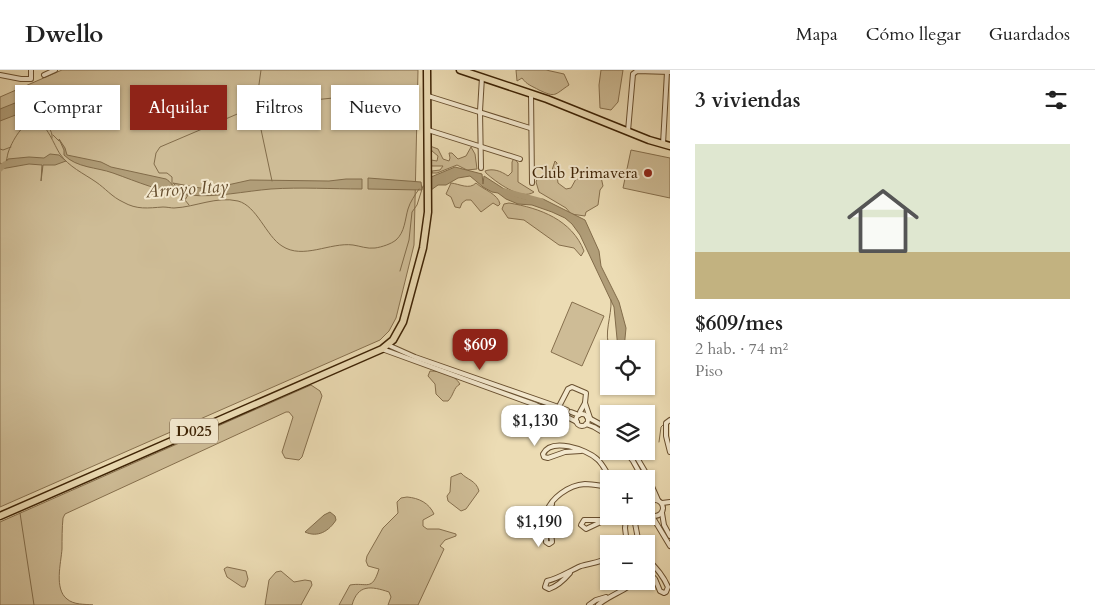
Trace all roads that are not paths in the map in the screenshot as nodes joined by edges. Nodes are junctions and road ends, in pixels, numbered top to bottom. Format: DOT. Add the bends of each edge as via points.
graph roads {
  1 [pos="31,70"];
  2 [pos="55,70"];
  3 [pos="428,70"];
  4 [pos="460,70"];
  5 [pos="668,71"];
  6 [pos="478,74"];
  7 [pos="0,75"];
  8 [pos="44,75"];
  9 [pos="531,93"];
  10 [pos="428,96"];
  11 [pos="480,111"];
  12 [pos="664,112"];
  13 [pos="670,112"];
  14 [pos="530,128"];
  15 [pos="428,130"];
  16 [pos="628,132"];
  17 [pos="663,144"];
  18 [pos="670,146"];
  19 [pos="480,148"];
  20 [pos="520,159"];
  21 [pos="481,168"];
  22 [pos="532,183"];
  23 [pos="385,347"];
  24 [pos="491,386"];
  25 [pos="545,402"];
  26 [pos="584,403"];
  27 [pos="559,407"];
  28 [pos="543,408"];
  29 [pos="557,413"];
  30 [pos="580,415"];
  31 [pos="588,417"];
  32 [pos="670,420"];
  33 [pos="577,422"];
  34 [pos="586,424"];
  35 [pos="600,424"];
  36 [pos="600,431"];
  37 [pos="581,451"];
  38 [pos="670,452"];
  39 [pos="638,460"];
  40 [pos="605,470"];
  41 [pos="600,486"];
  42 [pos="655,500"];
  43 [pos="660,501"];
  44 [pos="670,502"];
  45 [pos="552,504"];
  46 [pos="670,507"];
  47 [pos="663,512"];
  48 [pos="0,516"];
  49 [pos="655,516"];
  50 [pos="605,520"];
  51 [pos="655,523"];
  52 [pos="670,536"];
  53 [pos="670,546"];
  54 [pos="600,562"];
  55 [pos="655,568"];
  56 [pos="570,572"];
  57 [pos="655,579"];
  58 [pos="625,590"];
  59 [pos="611,597"];
  60 [pos="589,605"];
  61 [pos="598,605"];
  1 -- 7 [label="street" via="31,79"];
  2 -- 8 [label="street"];
  3 -- 10 [label="main road"];
  4 -- 6 [label="main road"];
  5 -- 12 [label="street"];
  5 -- 16 [label="street" via="637,71 633,74"];
  6 -- 9 [label="main road"];
  6 -- 11 [label="street"];
  9 -- 14 [label="street"];
  9 -- 16 [label="main road"];
  10 -- 11 [label="street"];
  10 -- 15 [label="main road"];
  11 -- 14 [label="street"];
  11 -- 19 [label="street"];
  12 -- 13 [label="street"];
  12 -- 17 [label="street"];
  14 -- 22 [label="street"];
  15 -- 19 [label="street"];
  15 -- 23 [label="main road" via="426,231 410,299 398,332"];
  16 -- 17 [label="main road"];
  17 -- 18 [label="main road"];
  19 -- 20 [label="street"];
  19 -- 21 [label="street"];
  23 -- 24 [label="street"];
  23 -- 24 [label="street"];
  23 -- 48 [label="main road, D025"];
  24 -- 25 [label="street"];
  24 -- 28 [label="street"];
  25 -- 27 [label="street"];
  25 -- 28 [label="street"];
  26 -- 27 [label="street" via="585,392 570,387"];
  26 -- 30 [label="street"];
  26 -- 31 [label="street"];
  27 -- 29 [label="street"];
  27 -- 30 [label="street"];
  28 -- 29 [label="street"];
  28 -- 29 [label="street" via="547,418 553,418"];
  29 -- 33 [label="street"];
  30 -- 31 [label="street"];
  30 -- 33 [label="street"];
  31 -- 34 [label="street"];
  31 -- 35 [label="street"];
  32 -- 38 [label="street" via="666,423"];
  33 -- 34 [label="street" via="580,426"];
  34 -- 36 [label="street"];
  37 -- 37 [label="street" via="559,445 543,454 548,458"];
  37 -- 40 [label="street" via="596,458"];
  39 -- 43 [label="street"];
  41 -- 45 [label="street" via="577,485 563,492"];
  42 -- 43 [label="street"];
  43 -- 44 [label="street"];
  43 -- 47 [label="street"];
  45 -- 45 [label="street" via="545,523 546,542 549,544 553,538 548,526"];
  46 -- 47 [label="street"];
  47 -- 49 [label="street"];
  47 -- 52 [label="street" via="664,525"];
  50 -- 50 [label="street" via="584,520 581,525 586,529"];
  51 -- 53 [label="street"];
  54 -- 56 [label="street"];
  55 -- 57 [label="street" via="667,591 660,591"];
  56 -- 56 [label="street" via="547,581 545,587 552,588"];
  58 -- 59 [label="street"];
  59 -- 60 [label="street"];
  59 -- 61 [label="street"];
}
